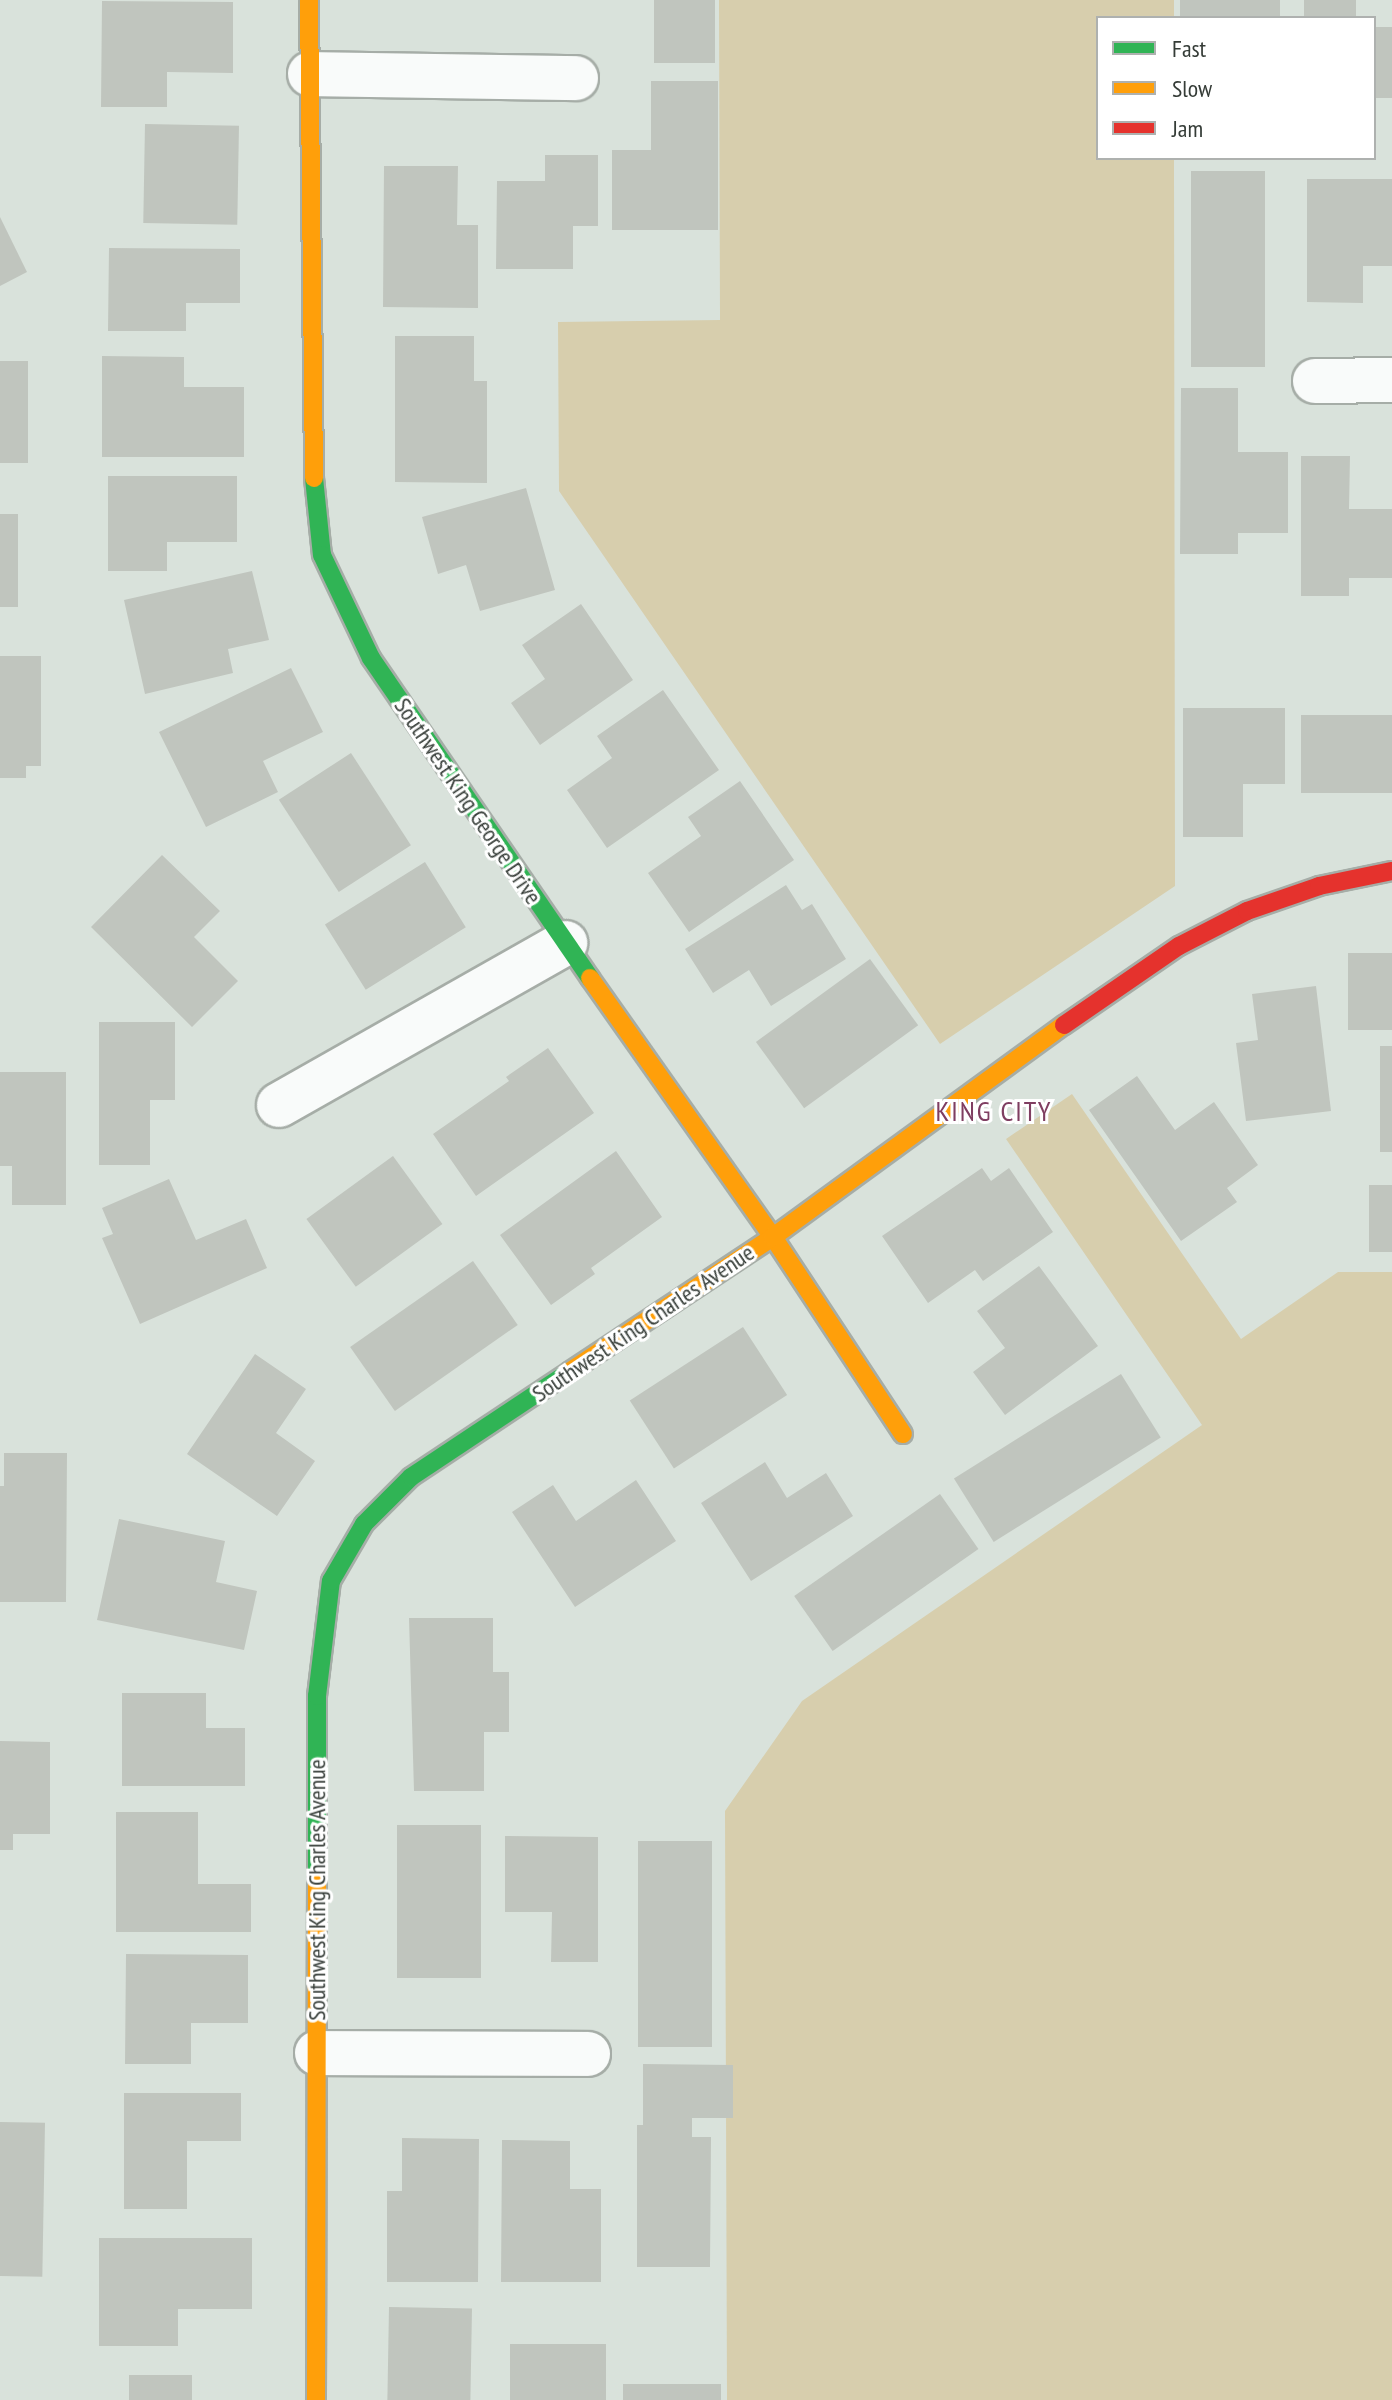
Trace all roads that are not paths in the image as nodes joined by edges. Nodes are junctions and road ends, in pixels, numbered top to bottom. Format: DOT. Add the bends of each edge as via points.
graph roads {
  1 [pos="309,0"];
  2 [pos="310,74"];
  3 [pos="576,78"];
  4 [pos="1392,380"];
  5 [pos="1315,381"];
  6 [pos="1392,871"];
  7 [pos="565,943"];
  8 [pos="279,1105"];
  9 [pos="773,1237"];
  10 [pos="903,1434"];
  11 [pos="317,2053"];
  12 [pos="588,2054"];
  13 [pos="316,2400"];
  1 -- 2 [label="street, Southwest King George Drive"];
  2 -- 3 [label="street"];
  2 -- 7 [label="street, Southwest King George Drive" via="312,459 322,555 371,658"];
  4 -- 5 [label="street"];
  6 -- 9 [label="street, Southwest King Charles Avenue" via="1319,886 1247,911 1179,946"];
  7 -- 8 [label="street"];
  7 -- 9 [label="street, Southwest King George Drive"];
  9 -- 10 [label="street, Southwest King George Drive"];
  9 -- 11 [label="street, Southwest King Charles Avenue" via="411,1477 364,1524 331,1581 317,1696"];
  11 -- 12 [label="street, Southwest King Charles Avenue"];
  11 -- 13 [label="street, Southwest King Charles Avenue"];
}
